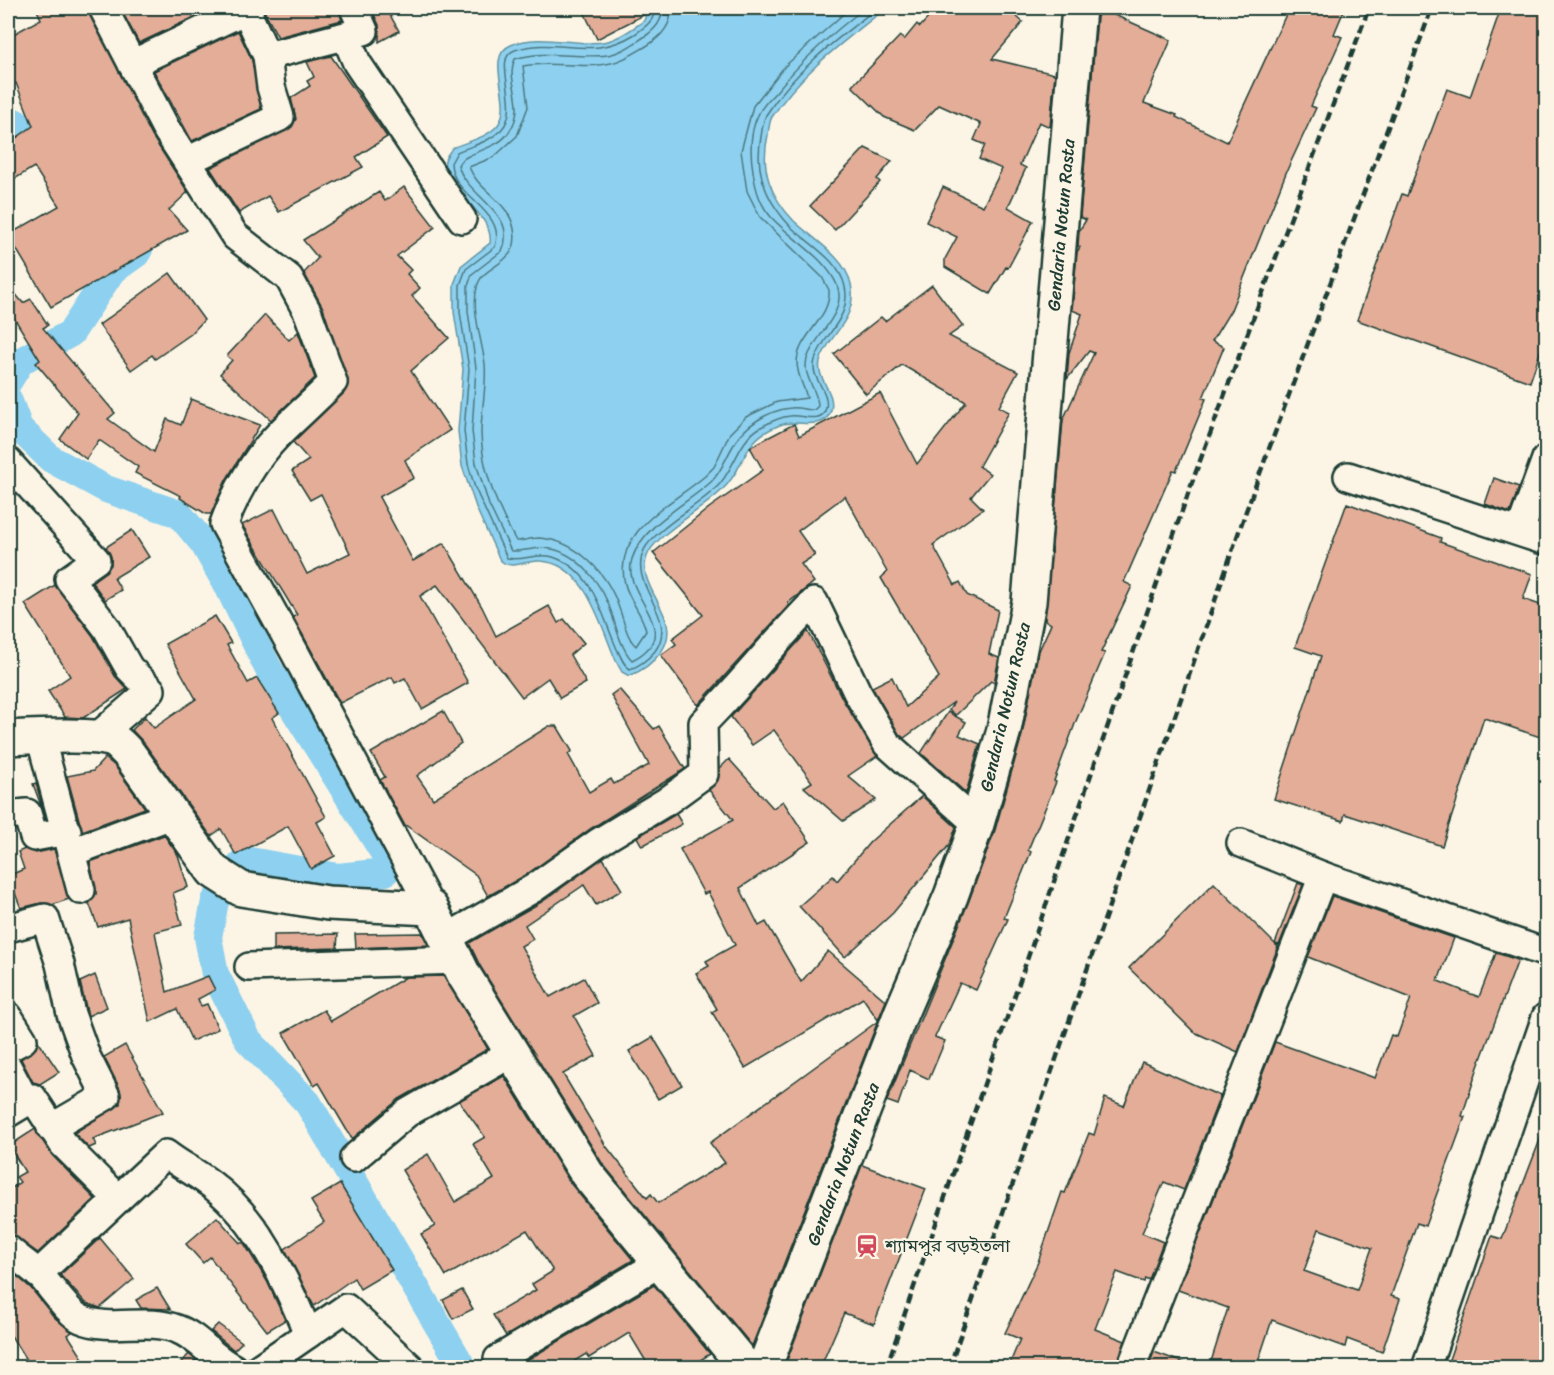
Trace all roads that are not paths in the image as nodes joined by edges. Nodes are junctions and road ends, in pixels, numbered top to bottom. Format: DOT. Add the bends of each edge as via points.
graph roads {
  1 [pos="103,8"];
  2 [pos="247,8"];
  3 [pos="354,8"];
  4 [pos="1080,8"];
  5 [pos="349,37"];
  6 [pos="267,56"];
  7 [pos="132,64"];
  8 [pos="187,161"];
  9 [pos="462,219"];
  10 [pos="1546,459"];
  11 [pos="8,462"];
  12 [pos="1348,476"];
  13 [pos="1520,531"];
  14 [pos="1546,541"];
  15 [pos="40,736"];
  16 [pos="97,737"];
  17 [pos="8,738"];
  18 [pos="174,814"];
  19 [pos="8,815"];
  20 [pos="977,824"];
  21 [pos="69,842"];
  22 [pos="1241,843"];
  23 [pos="1323,876"];
  24 [pos="81,890"];
  25 [pos="430,908"];
  26 [pos="8,928"];
  27 [pos="451,950"];
  28 [pos="1546,953"];
  29 [pos="249,967"];
  30 [pos="8,1016"];
  31 [pos="1546,1017"];
  32 [pos="8,1048"];
  33 [pos="512,1053"];
  34 [pos="8,1068"];
  35 [pos="17,1107"];
  36 [pos="51,1128"];
  37 [pos="354,1158"];
  38 [pos="117,1198"];
  39 [pos="8,1250"];
  40 [pos="658,1264"];
  41 [pos="38,1274"];
  42 [pos="308,1334"];
  43 [pos="498,1359"];
  44 [pos="233,1368"];
  45 [pos="259,1368"];
  46 [pos="411,1368"];
  47 [pos="746,1368"];
  48 [pos="764,1368"];
  49 [pos="1131,1368"];
  50 [pos="1426,1368"];
  1 -- 7 [label="street"];
  2 -- 6 [label="street"];
  2 -- 7 [label="street"];
  3 -- 5 [label="street" via="364,31"];
  4 -- 20 [label="main road, Gendaria Notun Rasta" via="1029,602 1004,730"];
  5 -- 6 [label="street"];
  5 -- 9 [label="street" via="357,63"];
  6 -- 8 [label="street" via="280,117"];
  7 -- 8 [label="street"];
  8 -- 25 [label="street" via="235,236 289,278 308,313 333,382 278,435 246,479 224,524"];
  10 -- 13 [label="street"];
  11 -- 16 [label="street" via="96,560 69,579 106,627 129,668 151,690"];
  12 -- 13 [label="street"];
  13 -- 14 [label="street"];
  15 -- 16 [label="main road"];
  15 -- 17 [label="main road"];
  15 -- 21 [label="street"];
  16 -- 18 [label="main road" via="115,741 129,754"];
  18 -- 21 [label="street"];
  18 -- 25 [label="main road" via="213,871 241,889 328,903"];
  19 -- 21 [label="street" via="27,813 34,837"];
  20 -- 27 [label="street" via="887,744 814,602 703,723 704,774 599,842"];
  20 -- 48 [label="main road, Gendaria Notun Rasta"];
  21 -- 24 [label="street"];
  22 -- 23 [label="street"];
  23 -- 28 [label="street"];
  23 -- 49 [label="street"];
  25 -- 27 [label="main road"];
  26 -- 36 [label="street" via="45,918 71,1014 106,1096"];
  27 -- 29 [label="street"];
  27 -- 33 [label="main road"];
  30 -- 32 [label="street" via="23,1040"];
  31 -- 50 [label="street"];
  33 -- 37 [label="street" via="407,1113"];
  33 -- 40 [label="main road" via="587,1174"];
  34 -- 35 [label="street"];
  35 -- 36 [label="street" via="33,1098"];
  36 -- 38 [label="street"];
  38 -- 41 [label="street"];
  38 -- 42 [label="street" via="166,1154 212,1185 240,1213 267,1252 293,1296"];
  39 -- 41 [label="street"];
  40 -- 43 [label="street"];
  40 -- 47 [label="main road"];
  41 -- 44 [label="street" via="79,1319 102,1325 139,1323 176,1328"];
  42 -- 45 [label="street"];
  42 -- 46 [label="street" via="346,1308"];
}
